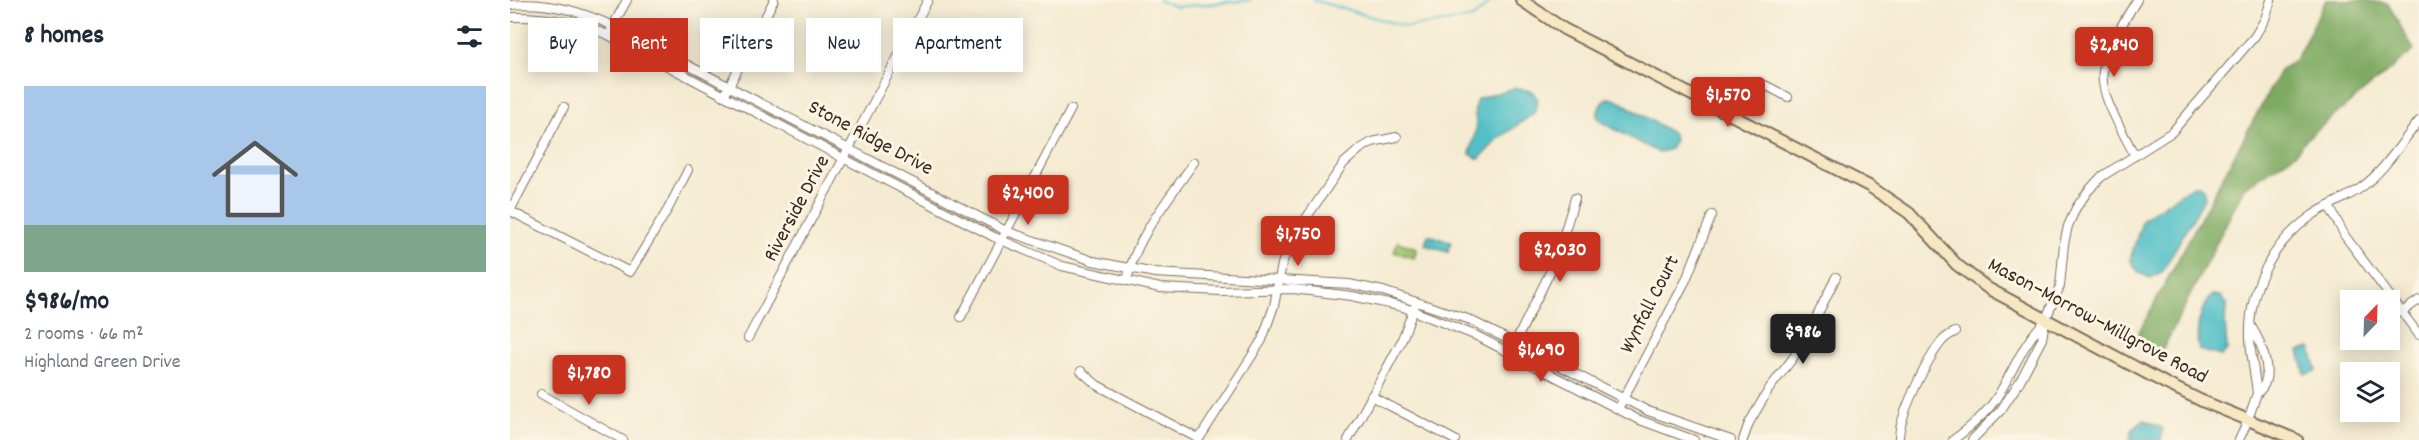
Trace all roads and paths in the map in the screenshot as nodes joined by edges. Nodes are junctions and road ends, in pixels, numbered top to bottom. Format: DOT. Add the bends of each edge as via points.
graph roads {
  1 [pos="627,0"];
  2 [pos="774,0"];
  3 [pos="928,0"];
  4 [pos="2137,0"];
  5 [pos="2271,0"];
  6 [pos="1523,2"];
  7 [pos="510,5"];
  8 [pos="510,17"];
  9 [pos="617,18"];
  10 [pos="610,25"];
  11 [pos="610,31"];
  12 [pos="608,35"];
  13 [pos="688,64"];
  14 [pos="1759,82"];
  15 [pos="729,85"];
  16 [pos="724,96"];
  17 [pos="1788,98"];
  18 [pos="564,107"];
  19 [pos="1071,109"];
  20 [pos="2419,122"];
  21 [pos="1397,137"];
  22 [pos="850,150"];
  23 [pos="2135,156"];
  24 [pos="845,160"];
  25 [pos="1194,162"];
  26 [pos="688,170"];
  27 [pos="1575,198"];
  28 [pos="2329,206"];
  29 [pos="510,211"];
  30 [pos="1712,215"];
  31 [pos="1006,231"];
  32 [pos="1001,241"];
  33 [pos="1129,268"];
  34 [pos="1836,277"];
  35 [pos="1279,279"];
  36 [pos="1127,281"];
  37 [pos="1278,289"];
  38 [pos="2419,300"];
  39 [pos="1415,301"];
  40 [pos="1413,310"];
  41 [pos="2402,312"];
  42 [pos="961,317"];
  43 [pos="2045,321"];
  44 [pos="1956,332"];
  45 [pos="2419,335"];
  46 [pos="748,338"];
  47 [pos="1515,343"];
  48 [pos="1510,353"];
  49 [pos="1081,371"];
  50 [pos="541,394"];
  51 [pos="1371,396"];
  52 [pos="1623,399"];
  53 [pos="1618,409"];
  54 [pos="2249,421"];
  55 [pos="623,440"];
  56 [pos="1348,440"];
  57 [pos="1455,440"];
  58 [pos="1694,440"];
  59 [pos="1731,440"];
  60 [pos="1743,440"];
  61 [pos="1899,440"];
  62 [pos="1953,440"];
  63 [pos="1972,440"];
  64 [pos="2239,440"];
  65 [pos="2297,440"];
  1 -- 9 [label="street"];
  2 -- 15 [label="street"];
  3 -- 22 [label="street, Riverside Drive"];
  4 -- 23 [label="street" via="2111,41 2101,71 2108,105"];
  5 -- 23 [label="street" via="2255,36 2172,132"];
  6 -- 43 [label="street, Mason–Morrow–Millgrove Road" via="1564,29 1869,186 1909,213 1966,273"];
  7 -- 10 [label="street, Stone Ridge Drive" via="568,9"];
  8 -- 12 [label="street, Stone Ridge Drive" via="562,20"];
  11 -- 12 [label="street"];
  12 -- 16 [label="street, Stone Ridge Drive"];
  13 -- 15 [label="street, Stone Ridge Drive"];
  14 -- 17 [label="street"];
  15 -- 16 [label="street"];
  15 -- 22 [label="street, Stone Ridge Drive"];
  16 -- 24 [label="street, Stone Ridge Drive"];
  18 -- 29 [label="street"];
  19 -- 31 [label="street"];
  20 -- 28 [label="street" via="2374,176"];
  21 -- 35 [label="street" via="1372,142 1344,164 1289,245"];
  22 -- 24 [label="street, Riverside Drive"];
  22 -- 31 [label="street, Stone Ridge Drive"];
  23 -- 43 [label="street" via="2101,177 2076,208 2064,244 2060,286"];
  24 -- 32 [label="street, Stone Ridge Drive"];
  24 -- 46 [label="street, Riverside Drive"];
  25 -- 33 [label="street"];
  26 -- 29 [label="street" via="630,272"];
  27 -- 47 [label="street" via="1556,260"];
  28 -- 41 [label="street" via="2345,236"];
  28 -- 54 [label="street" via="2300,225 2279,246 2259,281 2251,327 2266,368 2265,383 2257,393"];
  30 -- 52 [label="street, Wynfall Court" via="1686,280"];
  31 -- 32 [label="street"];
  31 -- 33 [label="street, Stone Ridge Drive" via="1093,261"];
  32 -- 36 [label="street, Stone Ridge Drive" via="1062,266"];
  32 -- 42 [label="street"];
  33 -- 35 [label="street, Stone Ridge Drive" via="1155,273"];
  33 -- 36 [label="street"];
  34 -- 60 [label="street" via="1810,330 1768,389"];
  35 -- 37 [label="street"];
  35 -- 39 [label="street, Stone Ridge Drive" via="1349,284"];
  36 -- 37 [label="street, Stone Ridge Drive" via="1160,288"];
  37 -- 40 [label="street, Stone Ridge Drive" via="1352,296"];
  37 -- 49 [label="street" via="1262,340 1199,439 1097,385"];
  38 -- 41 [label="street"];
  39 -- 40 [label="street"];
  39 -- 47 [label="street, Stone Ridge Drive" via="1468,319"];
  40 -- 48 [label="street, Stone Ridge Drive"];
  40 -- 51 [label="street" via="1401,342"];
  41 -- 45 [label="street"];
  43 -- 54 [label="street, Mason–Morrow–Millgrove Road" via="2165,384"];
  43 -- 62 [label="street" via="2033,333 1994,402"];
  43 -- 63 [label="street" via="2042,339 2011,396"];
  44 -- 61 [label="street" via="1938,347 1907,405"];
  47 -- 48 [label="street"];
  47 -- 52 [label="street, Stone Ridge Drive"];
  48 -- 53 [label="street, Stone Ridge Drive"];
  50 -- 55 [label="street"];
  51 -- 56 [label="street"];
  51 -- 57 [label="street"];
  52 -- 53 [label="street, Wynfall Court"];
  52 -- 59 [label="street, Stone Ridge Drive"];
  53 -- 58 [label="street, Stone Ridge Drive"];
  54 -- 64 [label="street"];
  54 -- 65 [label="street, Mason–Morrow–Millgrove Road"];
}
